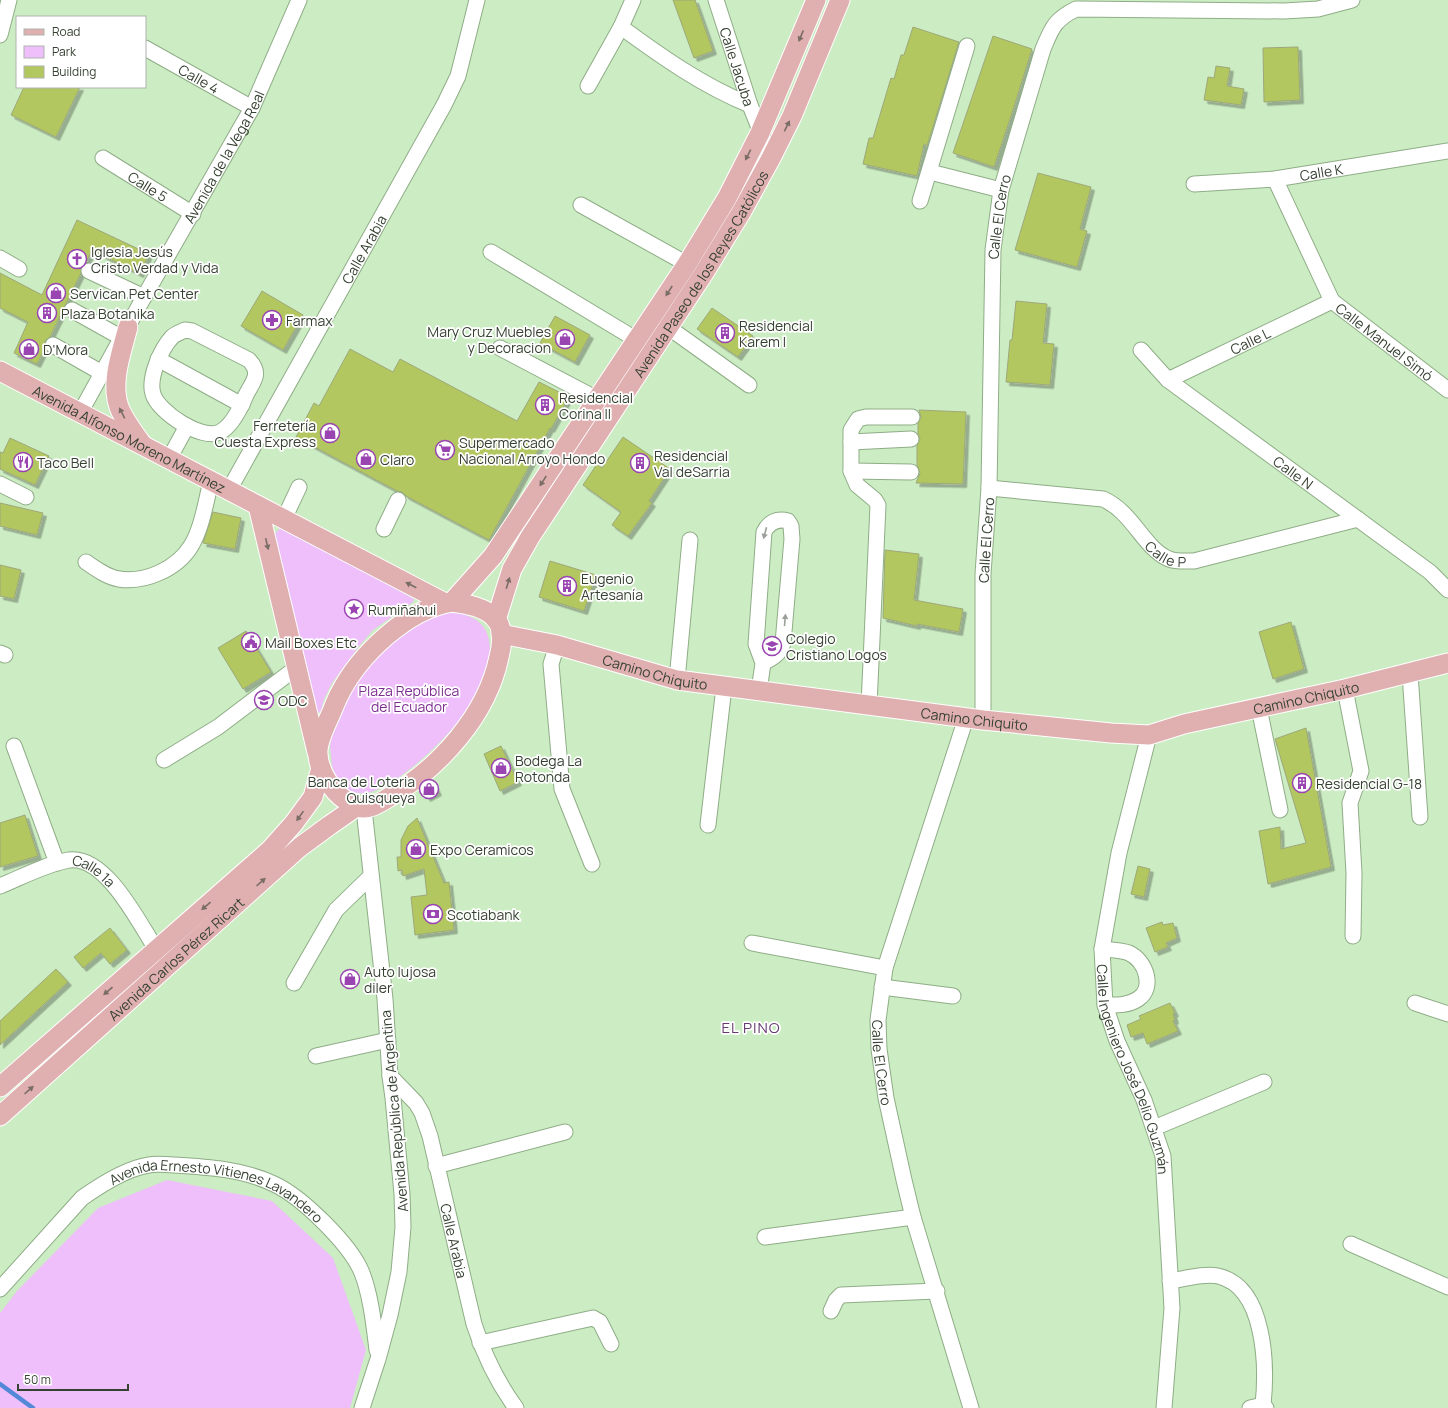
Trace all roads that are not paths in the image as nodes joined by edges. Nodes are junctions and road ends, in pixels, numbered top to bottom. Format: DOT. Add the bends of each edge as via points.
graph roads {
  1 [pos="477,0"];
  2 [pos="634,0"];
  3 [pos="716,0"];
  4 [pos="816,0"];
  5 [pos="840,0"];
  6 [pos="1352,0"];
  7 [pos="294,2"];
  8 [pos="1072,5"];
  9 [pos="6,6"];
  10 [pos="621,27"];
  11 [pos="0,35"];
  12 [pos="967,46"];
  13 [pos="146,49"];
  14 [pos="588,86"];
  15 [pos="750,105"];
  16 [pos="252,108"];
  17 [pos="760,133"];
  18 [pos="1448,151"];
  19 [pos="103,158"];
  20 [pos="771,158"];
  21 [pos="930,172"];
  22 [pos="1275,179"];
  23 [pos="1194,184"];
  24 [pos="1001,190"];
  25 [pos="920,201"];
  26 [pos="581,205"];
  27 [pos="193,214"];
  28 [pos="491,252"];
  29 [pos="0,258"];
  30 [pos="687,264"];
  31 [pos="18,269"];
  32 [pos="89,271"];
  33 [pos="704,273"];
  34 [pos="144,297"];
  35 [pos="1332,301"];
  36 [pos="72,310"];
  37 [pos="668,327"];
  38 [pos="125,332"];
  39 [pos="637,340"];
  40 [pos="54,345"];
  41 [pos="500,348"];
  42 [pos="1142,350"];
  43 [pos="158,359"];
  44 [pos="102,373"];
  45 [pos="1,374"];
  46 [pos="1168,380"];
  47 [pos="749,385"];
  48 [pos="1448,390"];
  49 [pos="597,399"];
  50 [pos="242,405"];
  51 [pos="80,413"];
  52 [pos="912,417"];
  53 [pos="187,426"];
  54 [pos="911,439"];
  55 [pos="851,442"];
  56 [pos="142,446"];
  57 [pos="169,459"];
  58 [pos="851,471"];
  59 [pos="911,472"];
  60 [pos="211,481"];
  61 [pos="0,484"];
  62 [pos="299,487"];
  63 [pos="989,488"];
  64 [pos="229,490"];
  65 [pos="26,497"];
  66 [pos="398,500"];
  67 [pos="258,506"];
  68 [pos="284,519"];
  69 [pos="1358,519"];
  70 [pos="384,529"];
  71 [pos="690,540"];
  72 [pos="86,562"];
  73 [pos="1448,590"];
  74 [pos="449,602"];
  75 [pos="499,627"];
  76 [pos="557,645"];
  77 [pos="763,663"];
  78 [pos="1448,663"];
  79 [pos="296,668"];
  80 [pos="1410,674"];
  81 [pos="676,680"];
  82 [pos="724,687"];
  83 [pos="1345,689"];
  84 [pos="759,691"];
  85 [pos="869,706"];
  86 [pos="1259,708"];
  87 [pos="974,719"];
  88 [pos="1149,735"];
  89 [pos="14,746"];
  90 [pos="164,760"];
  91 [pos="319,761"];
  92 [pos="360,808"];
  93 [pos="1280,810"];
  94 [pos="1420,817"];
  95 [pos="708,825"];
  96 [pos="57,863"];
  97 [pos="592,864"];
  98 [pos="371,876"];
  99 [pos="0,886"];
  100 [pos="1353,936"];
  101 [pos="752,943"];
  102 [pos="156,949"];
  103 [pos="1102,949"];
  104 [pos="885,968"];
  105 [pos="294,983"];
  106 [pos="882,987"];
  107 [pos="953,996"];
  108 [pos="1415,1003"];
  109 [pos="1105,1005"];
  110 [pos="1448,1014"];
  111 [pos="388,1040"];
  112 [pos="316,1056"];
  113 [pos="390,1076"];
  114 [pos="1264,1082"];
  115 [pos="0,1087"];
  116 [pos="0,1116"];
  117 [pos="1154,1128"];
  118 [pos="566,1132"];
  119 [pos="436,1166"];
  120 [pos="913,1217"];
  121 [pos="765,1237"];
  122 [pos="1351,1244"];
  123 [pos="1170,1281"];
  124 [pos="1448,1287"];
  125 [pos="0,1289"];
  126 [pos="936,1291"];
  127 [pos="831,1311"];
  128 [pos="480,1343"];
  129 [pos="611,1344"];
  130 [pos="378,1359"];
  131 [pos="1260,1407"];
  132 [pos="362,1408"];
  133 [pos="516,1408"];
  134 [pos="970,1408"];
  135 [pos="1164,1408"];
  1 -- 64 [label="street, Calle Arabia" via="458,76 444,105"];
  2 -- 10 [label="street"];
  3 -- 15 [label="street, Calle Jacuba"];
  4 -- 17 [label="main road, Avenida Paseo de los Reyes Católicos, one-way"];
  20 -- 5 [label="main road, Avenida Paseo de los Reyes Católicos, one-way" via="792,116"];
  6 -- 8 [label="street, Calle El Cerro" via="1318,9 1284,11"];
  7 -- 16 [label="street, Avenida de la Vega Real"];
  8 -- 24 [label="street, Calle El Cerro" via="1052,27 1042,49"];
  9 -- 11 [label="street"];
  10 -- 14 [label="street"];
  10 -- 15 [label="street" via="698,80"];
  12 -- 21 [label="street"];
  13 -- 16 [label="street, Calle 4"];
  15 -- 17 [label="street, Calle Jacuba"];
  16 -- 27 [label="street, Avenida de la Vega Real"];
  17 -- 20 [label="street, Calle Jacuba"];
  17 -- 30 [label="main road, Avenida Paseo de los Reyes Católicos, one-way" via="727,198"];
  18 -- 22 [label="street, Calle K"];
  19 -- 27 [label="street, Calle 5"];
  20 -- 33 [label="main road, Avenida Paseo de los Reyes Católicos"];
  21 -- 24 [label="street"];
  21 -- 25 [label="street"];
  22 -- 23 [label="street, Calle K"];
  22 -- 35 [label="street, Calle Manuel Simó"];
  24 -- 63 [label="street, Calle El Cerro" via="993,250"];
  26 -- 30 [label="street"];
  27 -- 34 [label="street, Avenida de la Vega Real"];
  28 -- 39 [label="street"];
  29 -- 31 [label="street"];
  30 -- 33 [label="street"];
  30 -- 39 [label="main road, Avenida Paseo de los Reyes Católicos, one-way"];
  32 -- 34 [label="street"];
  33 -- 37 [label="main road, Avenida Paseo de los Reyes Católicos"];
  34 -- 38 [label="street, Avenida de la Vega Real"];
  35 -- 46 [label="street, Calle L"];
  35 -- 48 [label="street, Calle Manuel Simó"];
  36 -- 38 [label="street"];
  37 -- 47 [label="street"];
  75 -- 37 [label="main road, Avenida Paseo de los Reyes Católicos, one-way" via="512,570 530,537"];
  38 -- 44 [label="street, Avenida de la Vega Real"];
  56 -- 38 [label="main road, one-way" via="118,406 117,374"];
  39 -- 49 [label="main road, Avenida Paseo de los Reyes Católicos"];
  40 -- 44 [label="street"];
  41 -- 49 [label="street"];
  42 -- 46 [label="street, Calle N"];
  43 -- 50 [label="street"];
  43 -- 50 [label="street" via="172,337 185,330 192,331 249,360 255,367 256,376"];
  43 -- 53 [label="street" via="151,382 153,394 159,406"];
  44 -- 51 [label="street, Avenida de la Vega Real"];
  45 -- 51 [label="main road, Avenida Alfonso Moreno Martínez"];
  46 -- 69 [label="street, Calle N"];
  49 -- 74 [label="main road, Avenida Paseo de los Reyes Católicos, one-way" via="493,556"];
  50 -- 53 [label="street" via="229,425 220,432 210,434"];
  51 -- 56 [label="main road, Avenida Alfonso Moreno Martínez"];
  52 -- 55 [label="street" via="858,419 851,430"];
  53 -- 57 [label="street"];
  54 -- 55 [label="street"];
  55 -- 58 [label="street"];
  56 -- 57 [label="main road, Avenida Alfonso Moreno Martínez"];
  57 -- 60 [label="main road, Avenida Alfonso Moreno Martínez"];
  58 -- 59 [label="street"];
  58 -- 85 [label="street" via="857,485 878,505"];
  60 -- 64 [label="main road, Avenida Alfonso Moreno Martínez"];
  60 -- 72 [label="street" via="192,545 174,565 144,578 118,579 101,573"];
  61 -- 65 [label="street"];
  62 -- 68 [label="street"];
  63 -- 69 [label="street, Calle P" via="1103,499 1119,508 1159,552 1170,559 1182,562"];
  63 -- 87 [label="street, Calle El Cerro"];
  64 -- 67 [label="main road, Avenida Alfonso Moreno Martínez"];
  66 -- 70 [label="street"];
  67 -- 68 [label="main road, Avenida Alfonso Moreno Martínez"];
  67 -- 79 [label="main road, one-way"];
  74 -- 68 [label="main road, Avenida Alfonso Moreno Martínez, one-way"];
  69 -- 73 [label="street, Calle N" via="1430,572"];
  71 -- 81 [label="street"];
  74 -- 75 [label="main road" via="470,605 485,611"];
  74 -- 91 [label="main road" via="415,615 393,631 359,664 339,694 325,728"];
  75 -- 76 [label="main road, Camino Chiquito"];
  75 -- 92 [label="main road" via="501,649 496,672 485,697 467,726 445,753 408,786 380,803"];
  76 -- 81 [label="main road, Camino Chiquito"];
  76 -- 97 [label="street" via="551,664 562,789"];
  77 -- 77 [label="street, one-way" via="781,650 783,643 792,539 791,526 788,521 781,519 771,523 764,532 756,644"];
  77 -- 84 [label="street"];
  78 -- 80 [label="main road, Camino Chiquito"];
  79 -- 90 [label="street" via="218,727"];
  79 -- 91 [label="main road"];
  80 -- 83 [label="main road, Camino Chiquito"];
  80 -- 94 [label="street"];
  81 -- 82 [label="main road, Camino Chiquito"];
  82 -- 84 [label="main road, Camino Chiquito"];
  82 -- 95 [label="street"];
  83 -- 86 [label="main road, Camino Chiquito"];
  83 -- 100 [label="street" via="1361,771 1350,803 1354,873"];
  84 -- 85 [label="main road, Camino Chiquito"];
  85 -- 87 [label="main road, Camino Chiquito"];
  86 -- 88 [label="main road, Camino Chiquito" via="1184,724"];
  86 -- 93 [label="street"];
  87 -- 88 [label="main road, Camino Chiquito"];
  87 -- 104 [label="street, Calle El Cerro"];
  88 -- 103 [label="street, Calle Ingeniero José Delio Guzmán" via="1119,853"];
  89 -- 96 [label="street"];
  91 -- 92 [label="main road" via="329,784 339,795"];
  91 -- 102 [label="main road, Avenida Carlos Pérez Ricart, one-way" via="313,797 294,823 270,850"];
  92 -- 98 [label="street, Avenida República de Argentina"];
  116 -- 92 [label="main road, Avenida Carlos Pérez Ricart, one-way" via="300,847 325,828"];
  96 -- 99 [label="street, Calle 1a"];
  96 -- 102 [label="street, Calle 1a" via="71,860 83,862 107,877"];
  98 -- 105 [label="street" via="336,910"];
  98 -- 111 [label="street, Avenida República de Argentina"];
  101 -- 104 [label="street"];
  102 -- 115 [label="main road, Avenida Carlos Pérez Ricart, one-way"];
  103 -- 109 [label="street, Calle Ingeniero José Delio Guzmán"];
  103 -- 109 [label="street" via="1129,953 1146,969 1147,980 1146,988 1139,998 1125,1005"];
  104 -- 106 [label="street, Calle El Cerro"];
  106 -- 107 [label="street"];
  106 -- 120 [label="street, Calle El Cerro" via="878,1020 880,1056 886,1098"];
  108 -- 110 [label="street"];
  109 -- 117 [label="street, Calle Ingeniero José Delio Guzmán" via="1117,1041"];
  111 -- 112 [label="street"];
  111 -- 113 [label="street, Avenida República de Argentina"];
  113 -- 119 [label="street, Calle Arabia" via="416,1103 422,1113"];
  113 -- 130 [label="street, Avenida República de Argentina" via="402,1194 402,1227 399,1272"];
  114 -- 117 [label="street"];
  117 -- 123 [label="street, Calle Ingeniero José Delio Guzmán" via="1164,1156"];
  118 -- 119 [label="street"];
  119 -- 128 [label="street, Calle Arabia"];
  120 -- 121 [label="street"];
  120 -- 126 [label="street, Calle El Cerro"];
  122 -- 124 [label="street"];
  123 -- 131 [label="street" via="1217,1276 1238,1286 1252,1303 1263,1351"];
  123 -- 135 [label="street, Calle Ingeniero José Delio Guzmán" via="1172,1308"];
  125 -- 130 [label="street, Avenida Ernesto Vitienes Lavandero" via="82,1198 98,1187 136,1168 150,1164 228,1170 274,1184 287,1192 314,1213 346,1247 362,1273"];
  126 -- 127 [label="street" via="842,1295 836,1300"];
  126 -- 134 [label="street, Calle El Cerro"];
  128 -- 129 [label="street" via="593,1318 600,1322"];
  128 -- 133 [label="street, Calle Arabia" via="500,1386"];
  130 -- 132 [label="street, Avenida República de Argentina"];
}
